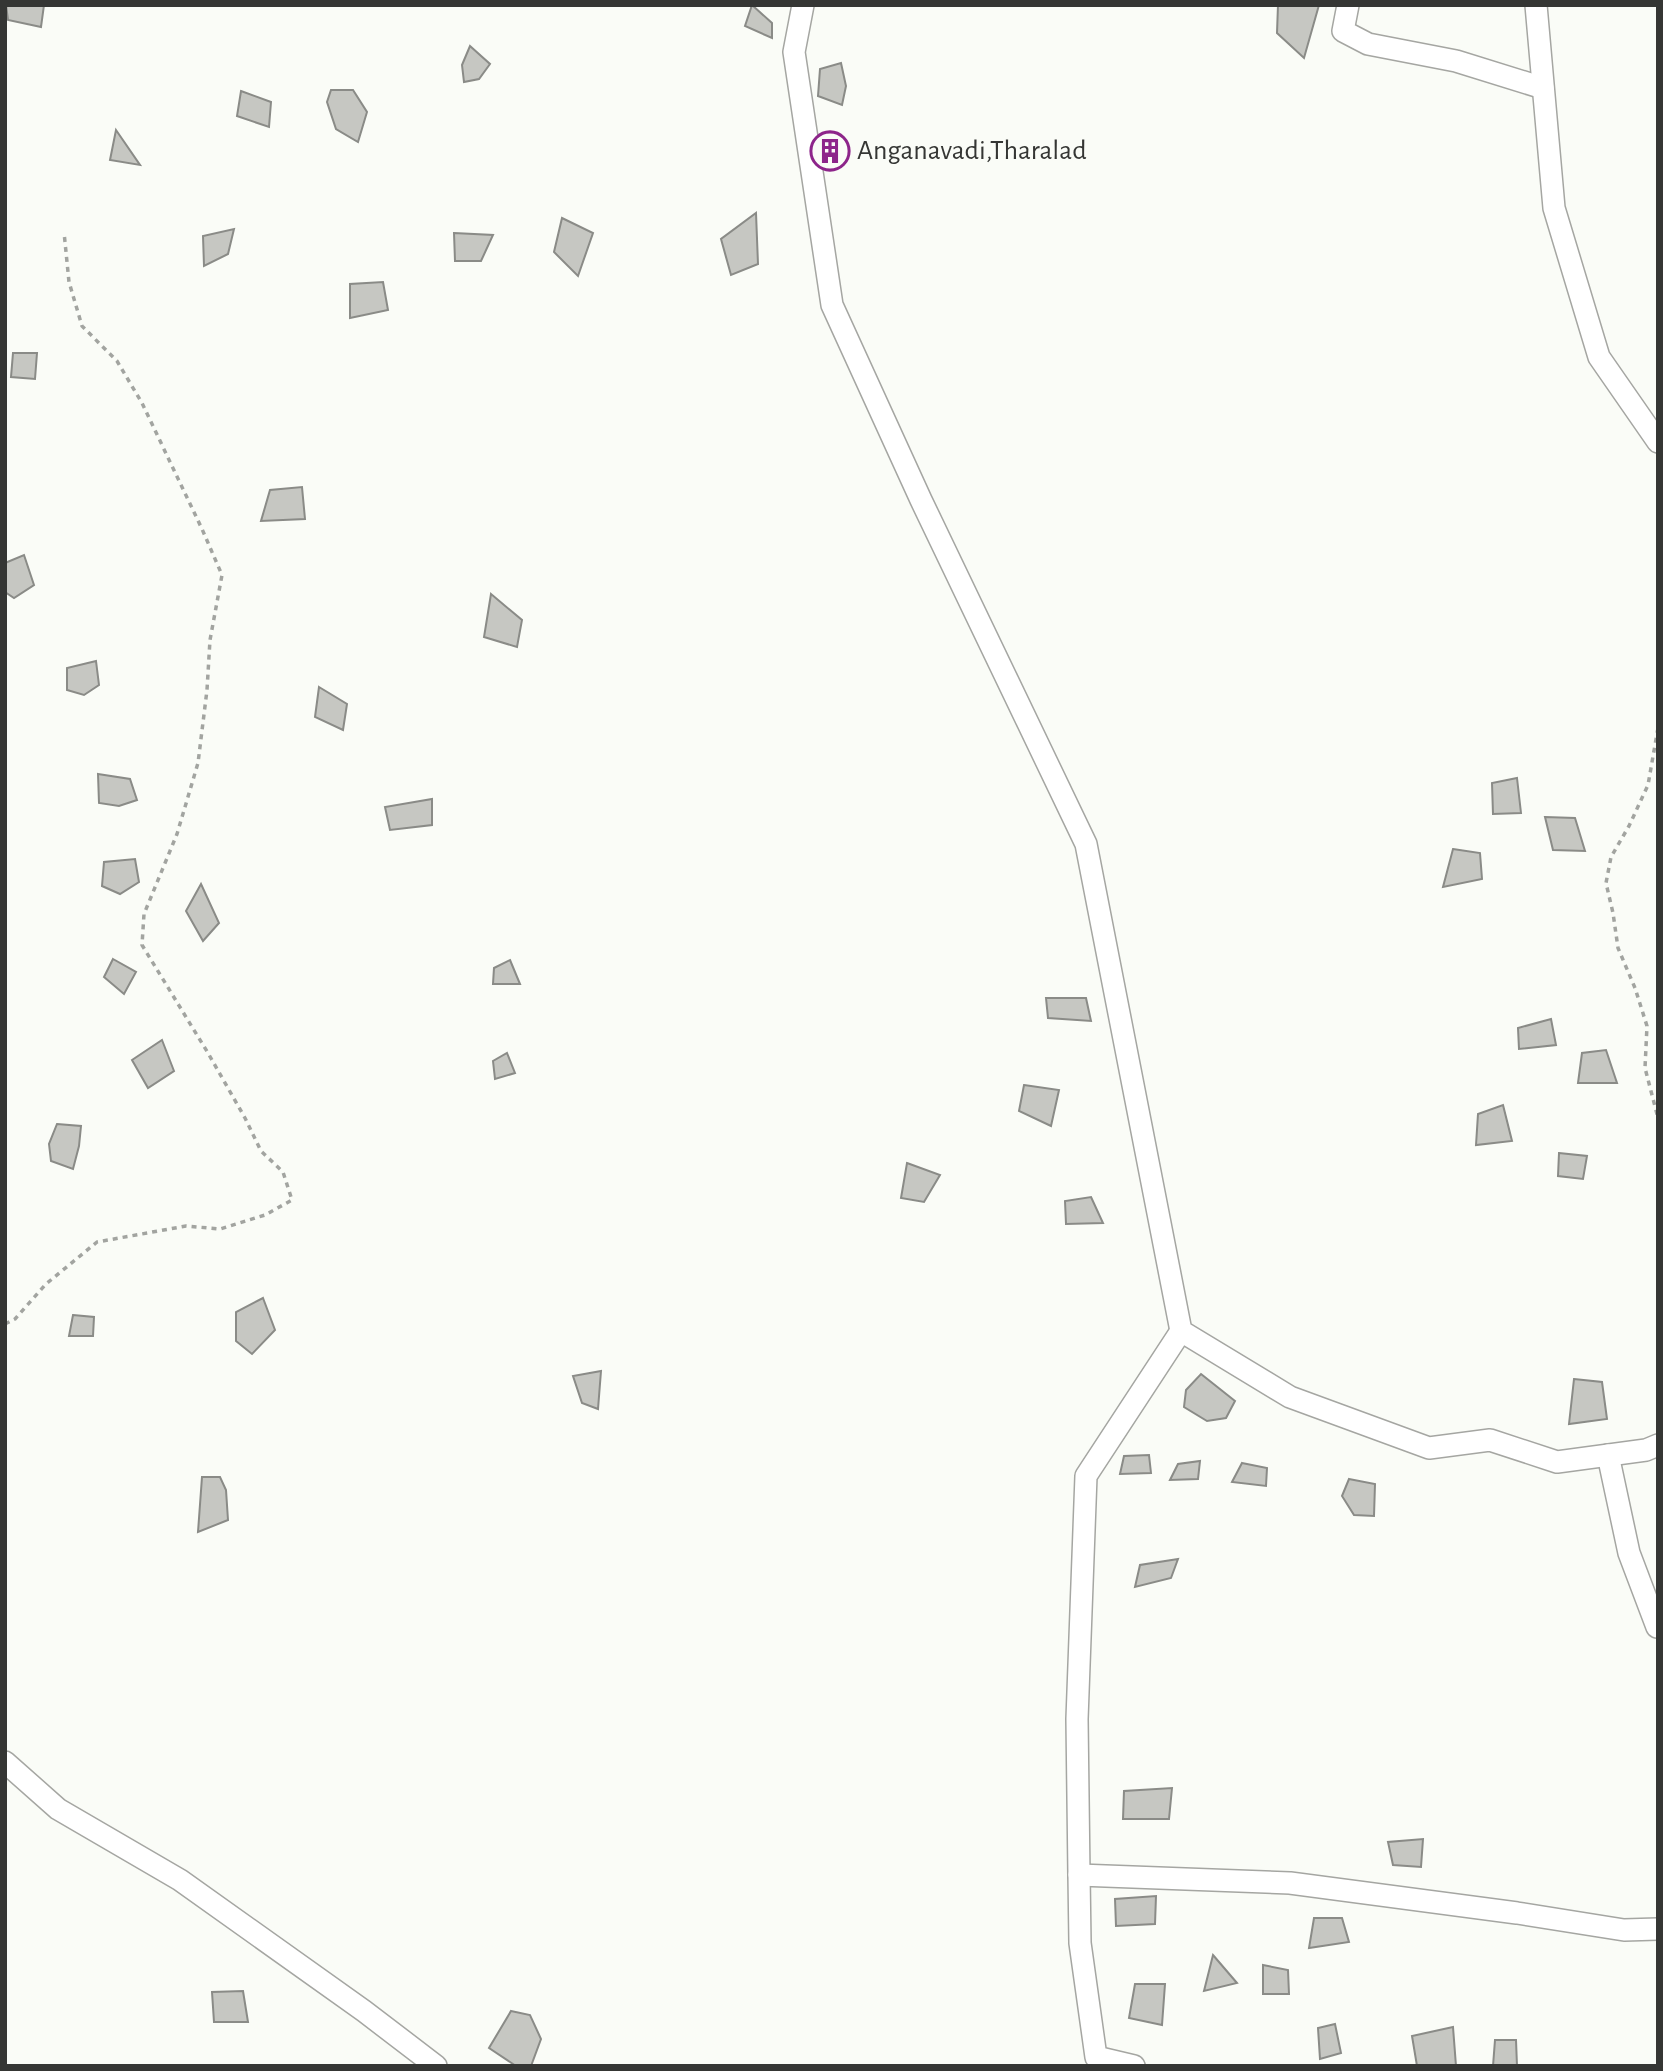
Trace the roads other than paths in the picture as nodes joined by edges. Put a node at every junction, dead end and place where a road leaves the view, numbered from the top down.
1 (803, 5) edge
2 (1349, 5) edge
3 (1536, 5) edge
4 (1543, 88) junction
5 (1658, 442) edge
6 (1181, 1331) junction
7 (1658, 1445) edge
8 (1608, 1455) junction
9 (1658, 1628) edge
10 (5, 1762) edge
11 (1079, 1875) junction
12 (1658, 1929) edge
13 (436, 2066) edge
14 (1134, 2066) edge

1 - 6 street
2 - 4 street
3 - 4 street
4 - 5 street
6 - 8 street
6 - 11 street
7 - 8 street
8 - 9 street
10 - 13 street
11 - 12 street
11 - 14 street

